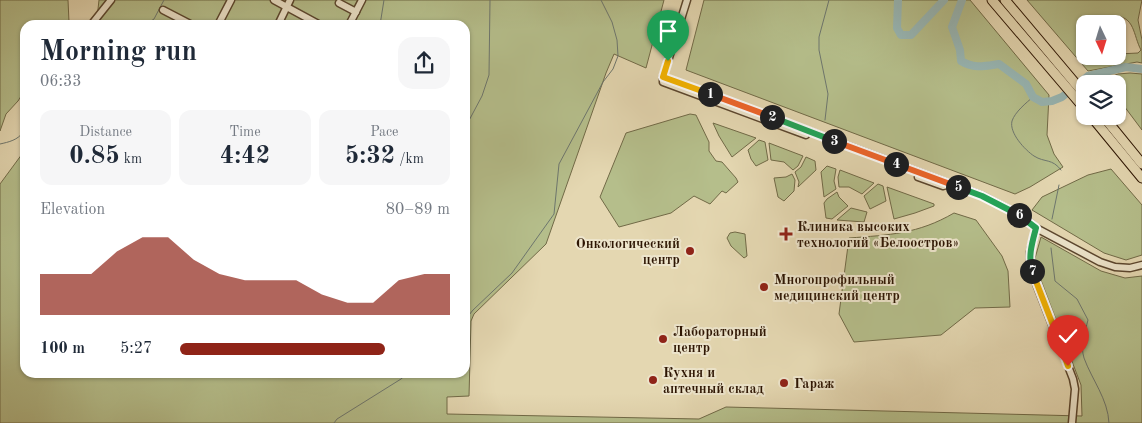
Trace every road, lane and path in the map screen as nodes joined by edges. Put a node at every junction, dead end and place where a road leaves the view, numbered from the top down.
1 (111, 0) edge
2 (231, 0) edge
3 (274, 0) edge
4 (290, 0) edge
5 (362, 0) edge
6 (687, 0) edge
7 (992, 0) edge
8 (1005, 0) edge
9 (339, 3) dead end
10 (287, 7) junction
11 (163, 10) dead end
12 (356, 12) junction
13 (95, 20) edge
14 (182, 20) edge
15 (221, 20) edge
16 (280, 20) edge
17 (311, 20) edge
18 (352, 20) edge
19 (1065, 78) junction
20 (1076, 87) edge
21 (1076, 96) edge
22 (1098, 125) edge
23 (1110, 125) edge
24 (1142, 164) edge
25 (1142, 178) edge
26 (1036, 228) junction
27 (1142, 265) edge
28 (1072, 423) edge

1 - 13 street
2 - 15 street
3 - 10 street
4 - 10 street
5 - 12 street
6 - 26 street
7 - 19 highway
8 - 19 highway
9 - 12 street
10 - 16 street
10 - 17 street
11 - 14 street
12 - 18 street
19 - 20 highway
19 - 21 highway
22 - 25 highway
23 - 24 highway
26 - 27 street
26 - 28 street

